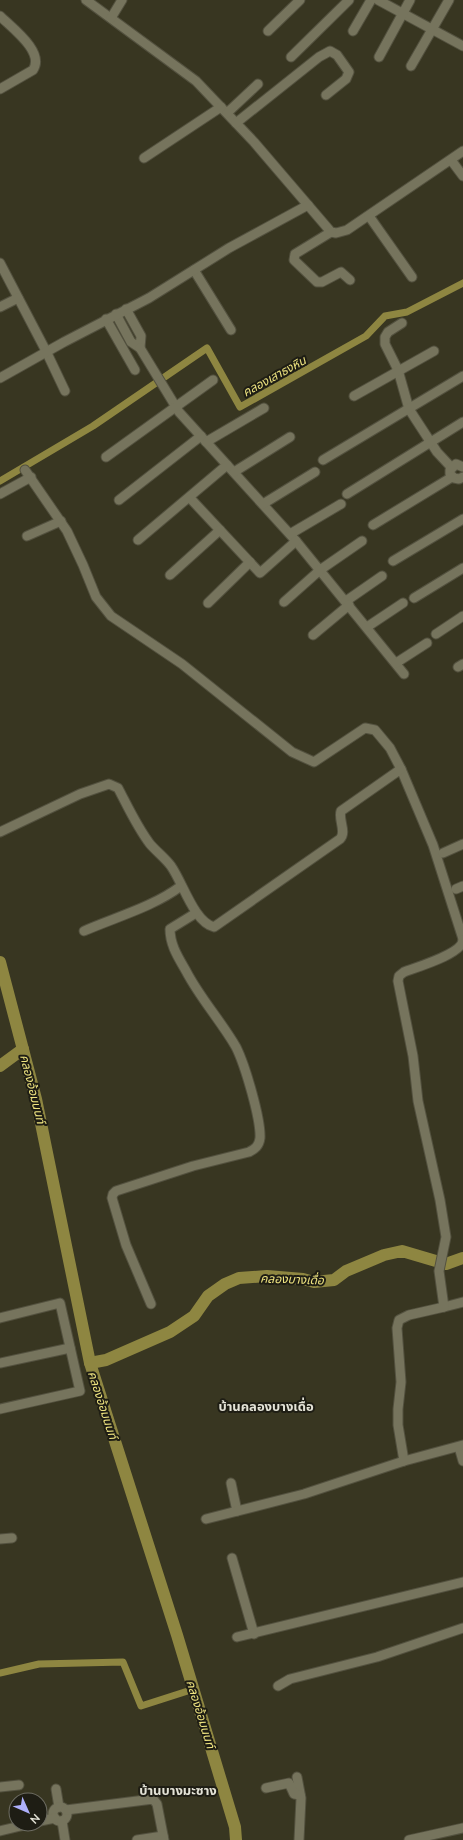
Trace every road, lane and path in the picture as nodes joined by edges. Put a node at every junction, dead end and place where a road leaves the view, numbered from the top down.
1 (86, 0) edge
2 (122, 0) edge
3 (300, 0) edge
4 (350, 0) edge
5 (371, 0) edge
6 (378, 0) edge
7 (410, 0) edge
8 (449, 0) edge
9 (403, 13) junction
10 (0, 16) edge
11 (111, 18) junction
12 (433, 29) junction
13 (268, 31) dead end
14 (354, 31) dead end
15 (463, 46) edge
16 (291, 57) dead end
17 (379, 57) dead end
18 (411, 66) dead end
19 (258, 84) dead end
20 (0, 90) edge
21 (326, 95) dead end
22 (224, 110) junction
23 (236, 123) junction
24 (463, 151) edge
25 (144, 158) dead end
26 (451, 160) junction
27 (463, 176) edge
28 (308, 206) junction
29 (369, 216) junction
30 (331, 232) junction
31 (0, 263) edge
32 (194, 270) junction
33 (412, 277) dead end
34 (350, 280) dead end
35 (18, 298) junction
36 (0, 307) edge
37 (126, 309) junction
38 (116, 314) junction
39 (106, 319) junction
40 (402, 323) dead end
41 (231, 330) dead end
42 (140, 348) junction
43 (46, 351) junction
44 (434, 351) dead end
45 (135, 370) dead end
46 (398, 370) junction
47 (463, 376) edge
48 (0, 378) edge
49 (213, 380) dead end
50 (65, 391) dead end
51 (354, 396) dead end
52 (175, 406) junction
53 (264, 408) dead end
54 (409, 409) junction
55 (463, 422) edge
56 (290, 437) dead end
57 (204, 439) junction
58 (430, 442) junction
59 (106, 456) dead end
60 (323, 460) dead end
61 (463, 467) edge
62 (230, 468) junction
63 (314, 472) dead end
64 (452, 472) junction
65 (463, 477) edge
66 (0, 494) edge
67 (347, 494) dead end
68 (190, 498) junction
69 (119, 500) dead end
70 (263, 504) junction
71 (341, 504) dead end
72 (463, 519) edge
73 (61, 521) junction
74 (373, 525) dead end
75 (220, 530) junction
76 (27, 536) dead end
77 (293, 538) junction
78 (138, 540) dead end
79 (362, 541) dead end
80 (393, 561) dead end
81 (250, 562) junction
82 (463, 568) edge
83 (320, 570) junction
84 (170, 575) dead end
85 (382, 576) dead end
86 (414, 598) dead end
87 (284, 602) dead end
88 (208, 603) dead end
89 (348, 603) junction
90 (403, 603) dead end
91 (463, 616) edge
92 (368, 627) junction
93 (436, 634) dead end
94 (313, 635) dead end
95 (427, 643) dead end
96 (396, 663) junction
97 (404, 674) dead end
98 (401, 769) junction
99 (0, 832) edge
100 (463, 844) edge
101 (443, 853) dead end
102 (181, 886) junction
103 (196, 913) junction
104 (84, 931) dead end
105 (463, 939) edge
106 (463, 1302) edge
107 (151, 1304) dead end
108 (444, 1307) junction
109 (0, 1318) edge
110 (70, 1348) junction
111 (0, 1363) edge
112 (0, 1409) edge
113 (461, 1446) edge
114 (404, 1461) junction
115 (463, 1461) edge
116 (231, 1483) dead end
117 (237, 1511) junction
118 (206, 1519) dead end
119 (12, 1538) dead end
120 (0, 1539) edge
121 (232, 1558) dead end
122 (463, 1582) edge
123 (463, 1628) edge
124 (254, 1634) junction
125 (237, 1637) dead end
126 (278, 1686) dead end
127 (297, 1777) dead end
128 (19, 1785) dead end
129 (0, 1787) edge
130 (266, 1788) dead end
131 (56, 1789) dead end
132 (300, 1795) junction
133 (63, 1809) junction
134 (58, 1819) junction
135 (48, 1820) edge
136 (463, 1828) edge
137 (164, 1838) edge
138 (65, 1840) edge
139 (136, 1840) edge
140 (299, 1840) edge
141 (409, 1840) edge

1 - 11 street
2 - 11 street
3 - 13 street
4 - 16 street
5 - 14 street
6 - 9 street
7 - 9 street
8 - 12 street
9 - 12 street
9 - 17 street
10 - 20 street
11 - 22 street
12 - 15 street
12 - 18 street
19 - 22 street
21 - 23 street
22 - 23 street
22 - 25 street
23 - 28 street
24 - 26 street
26 - 27 street
26 - 29 street
28 - 30 street
28 - 32 street
29 - 30 street
29 - 33 street
30 - 34 street
31 - 35 street
32 - 37 street
32 - 41 street
35 - 36 street
35 - 43 street
37 - 38 street
37 - 42 street
38 - 39 street
38 - 42 street
39 - 43 street
39 - 45 street
40 - 46 street
42 - 52 street
43 - 48 street
43 - 50 street
44 - 46 street
46 - 51 street
46 - 54 street
47 - 54 street
49 - 52 street
52 - 57 street
52 - 59 street
53 - 57 street
54 - 58 street
54 - 60 street
55 - 58 street
56 - 62 street
57 - 62 street
57 - 69 street
58 - 64 street
58 - 67 street
61 - 64 street
62 - 68 street
62 - 70 street
63 - 70 street
64 - 65 street
64 - 74 street
66 - 73 street
68 - 75 street
68 - 78 street
70 - 77 street
71 - 77 street
72 - 80 street
73 - 76 street
73 - 98 street
75 - 81 street
75 - 84 street
77 - 81 street
77 - 83 street
79 - 83 street
81 - 88 street
82 - 86 street
83 - 87 street
83 - 89 street
85 - 89 street
89 - 92 street
89 - 94 street
90 - 92 street
91 - 93 street
92 - 96 street
95 - 96 street
96 - 97 street
98 - 103 street
98 - 105 street
99 - 102 street
100 - 101 street
102 - 103 street
102 - 104 street
103 - 107 street
105 - 108 street
106 - 108 street
108 - 114 street
109 - 110 street
110 - 111 street
110 - 112 street
113 - 114 street
113 - 115 street
114 - 117 street
116 - 117 street
117 - 118 street
119 - 120 street
121 - 124 street
122 - 124 street
123 - 126 street
124 - 125 street
127 - 132 street
128 - 129 street
130 - 132 street
131 - 133 street
132 - 140 street
133 - 134 street
133 - 137 street
134 - 135 street
134 - 138 street
136 - 141 street
137 - 139 street

